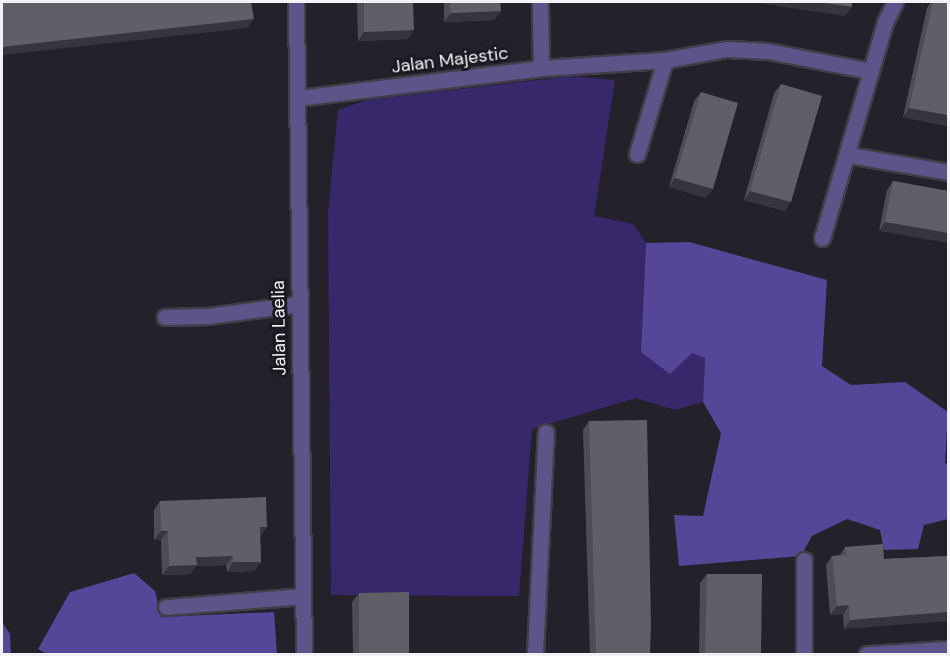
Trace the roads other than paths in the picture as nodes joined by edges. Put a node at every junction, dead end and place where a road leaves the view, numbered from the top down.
1 (296, 2) edge
2 (540, 2) edge
3 (896, 2) edge
4 (665, 60) junction
5 (541, 68) junction
6 (870, 71) junction
7 (298, 98) junction
8 (637, 154) dead end
9 (849, 155) junction
10 (948, 172) edge
11 (822, 238) dead end
12 (298, 303) junction
13 (165, 317) dead end
14 (546, 432) dead end
15 (804, 560) dead end
16 (303, 596) junction
17 (166, 607) dead end
18 (948, 649) edge
19 (304, 654) edge
20 (535, 654) edge
21 (804, 654) edge
22 (867, 654) edge

1 - 7 street, Jalan Laelia
2 - 5 street
3 - 6 street
4 - 5 street, Jalan Majestic
4 - 6 street, Jalan Majestic
4 - 8 street
5 - 7 street, Jalan Majestic
6 - 9 street
7 - 12 street, Jalan Laelia
9 - 10 street
9 - 11 street
12 - 13 street
12 - 16 street, Jalan Laelia
14 - 20 street
15 - 21 street
16 - 17 street
16 - 19 street, Jalan Laelia
18 - 22 street

